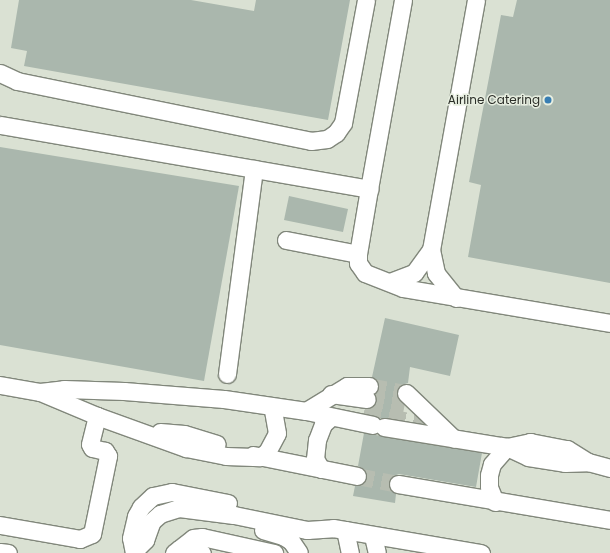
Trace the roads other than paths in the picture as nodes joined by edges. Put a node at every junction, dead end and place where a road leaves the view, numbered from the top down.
1 (366, 0) edge
2 (403, 0) edge
3 (476, 0) edge
4 (0, 73) edge
5 (0, 125) edge
6 (254, 169) junction
7 (369, 189) junction
8 (286, 240) dead end
9 (431, 250) junction
10 (358, 254) junction
11 (390, 282) junction
12 (456, 298) junction
13 (610, 323) edge
14 (227, 374) dead end
15 (0, 385) edge
16 (40, 392) junction
17 (405, 399) tunnel mouth
18 (272, 406) junction
19 (310, 407) junction
20 (371, 410) junction
21 (97, 416) junction
22 (331, 418) junction
23 (454, 439) junction
24 (507, 447) junction
25 (260, 457) junction
26 (610, 468) edge
27 (321, 469) junction
28 (357, 476) tunnel mouth
29 (398, 484) tunnel mouth
30 (495, 502) junction
31 (234, 515) junction
32 (610, 520) edge
33 (0, 525) edge
34 (339, 529) junction
35 (373, 536) junction
36 (403, 547) edge
37 (423, 548) edge
38 (176, 551) edge
39 (455, 551) edge
40 (0, 552) edge
41 (134, 552) edge
42 (8, 553) edge
43 (202, 553) edge
44 (274, 553) edge
45 (298, 553) edge
46 (350, 553) edge
47 (377, 553) edge
48 (481, 553) edge

1 - 4 lane
2 - 7 lane
3 - 9 lane
5 - 6 lane
6 - 7 lane
6 - 14 lane
7 - 10 lane
8 - 10 lane
9 - 11 lane
9 - 12 lane
10 - 11 lane
11 - 12 lane
12 - 13 lane
15 - 16 lane
16 - 18 lane
16 - 21 lane
17 - 23 lane
18 - 19 lane
18 - 25 lane
19 - 20 lane
19 - 20 lane
19 - 22 lane
20 - 22 lane
20 - 23 lane
21 - 25 lane
21 - 33 lane
22 - 27 lane
23 - 24 lane
24 - 26 lane
24 - 30 lane
25 - 27 lane
27 - 28 lane
29 - 30 lane
30 - 32 lane
31 - 34 lane
31 - 41 lane
31 - 45 lane
34 - 35 lane
34 - 41 lane
34 - 46 lane
35 - 36 lane
35 - 47 lane
36 - 37 lane
37 - 39 lane
38 - 43 lane
38 - 44 lane
39 - 48 lane
40 - 42 lane

